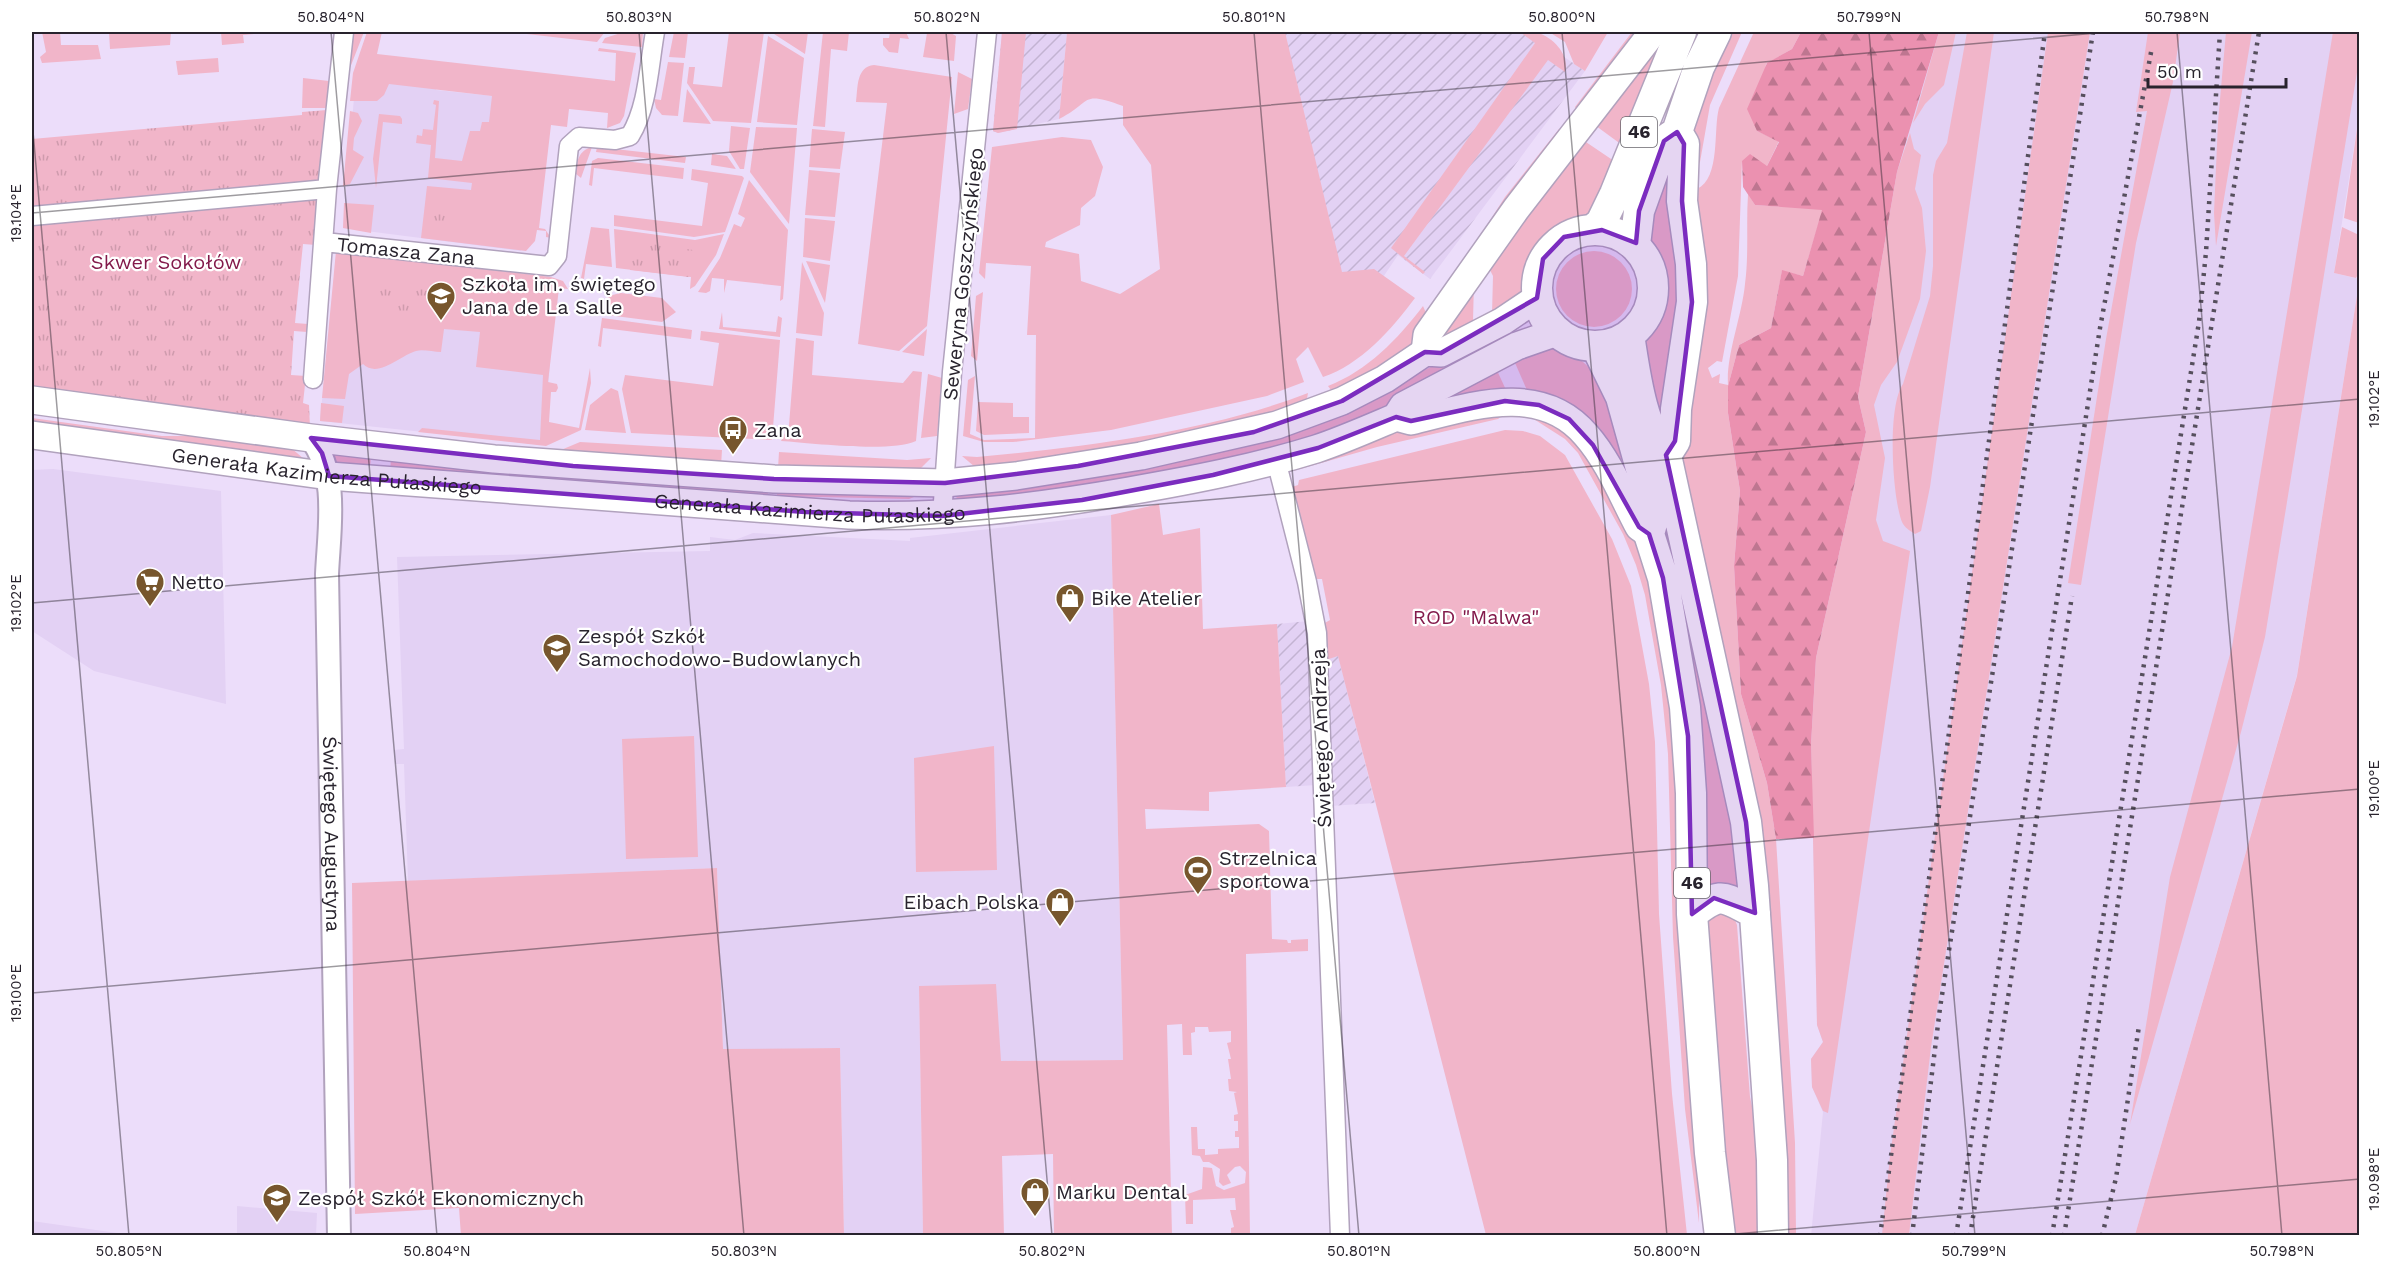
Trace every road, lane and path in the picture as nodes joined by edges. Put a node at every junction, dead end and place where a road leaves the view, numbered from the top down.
1 (344, 32) edge
2 (655, 32) edge
3 (987, 32) edge
4 (1653, 32) edge
5 (1681, 32) edge
6 (1716, 32) edge
7 (1677, 132) junction
8 (327, 189) junction
9 (32, 216) edge
10 (1592, 230) junction
11 (324, 242) junction
12 (1635, 245) junction
13 (1537, 298) junction
14 (1557, 332) junction
15 (1629, 335) junction
16 (1596, 346) junction
17 (1425, 352) junction
18 (312, 379) dead end
19 (32, 400) edge
20 (1396, 417) junction
21 (32, 435) edge
22 (311, 438) junction
23 (1666, 455) junction
24 (1276, 460) junction
25 (329, 476) junction
26 (945, 483) junction
27 (942, 516) junction
28 (1649, 534) junction
29 (1755, 913) junction
30 (1692, 914) junction
31 (339, 1236) edge
32 (1340, 1236) edge
33 (1720, 1236) edge
34 (1773, 1236) edge

1 - 8 street
2 - 11 street, Tomasza Zana
3 - 26 street, Seweryna Goszczyńskiego
4 - 17 main road
5 - 10 main road, 46
6 - 7 main road, 46
7 - 12 main road, 46
7 - 23 main road
8 - 9 street
8 - 11 street
10 - 12 main road
10 - 13 main road
11 - 18 street
12 - 15 main road
13 - 14 main road
13 - 17 main road, Generała Kazimierza Pułaskiego
14 - 16 main road
14 - 20 main road, Generała Kazimierza Pułaskiego
15 - 16 main road
15 - 23 main road
16 - 28 main road, 46
17 - 26 main road, Generała Kazimierza Pułaskiego
19 - 22 main road, Generała Kazimierza Pułaskiego
20 - 24 main road, Generała Kazimierza Pułaskiego
20 - 28 main road
21 - 25 main road, Generała Kazimierza Pułaskiego
22 - 25 street, Świętego Augustyna
22 - 26 main road, Generała Kazimierza Pułaskiego
23 - 29 main road
24 - 27 main road, Generała Kazimierza Pułaskiego
24 - 32 street, Świętego Andrzeja
25 - 27 main road, Generała Kazimierza Pułaskiego
25 - 31 street, Świętego Augustyna
26 - 27 street, Seweryna Goszczyńskiego
28 - 30 main road, 46
29 - 30 main road
29 - 34 main road
30 - 33 main road, 46

